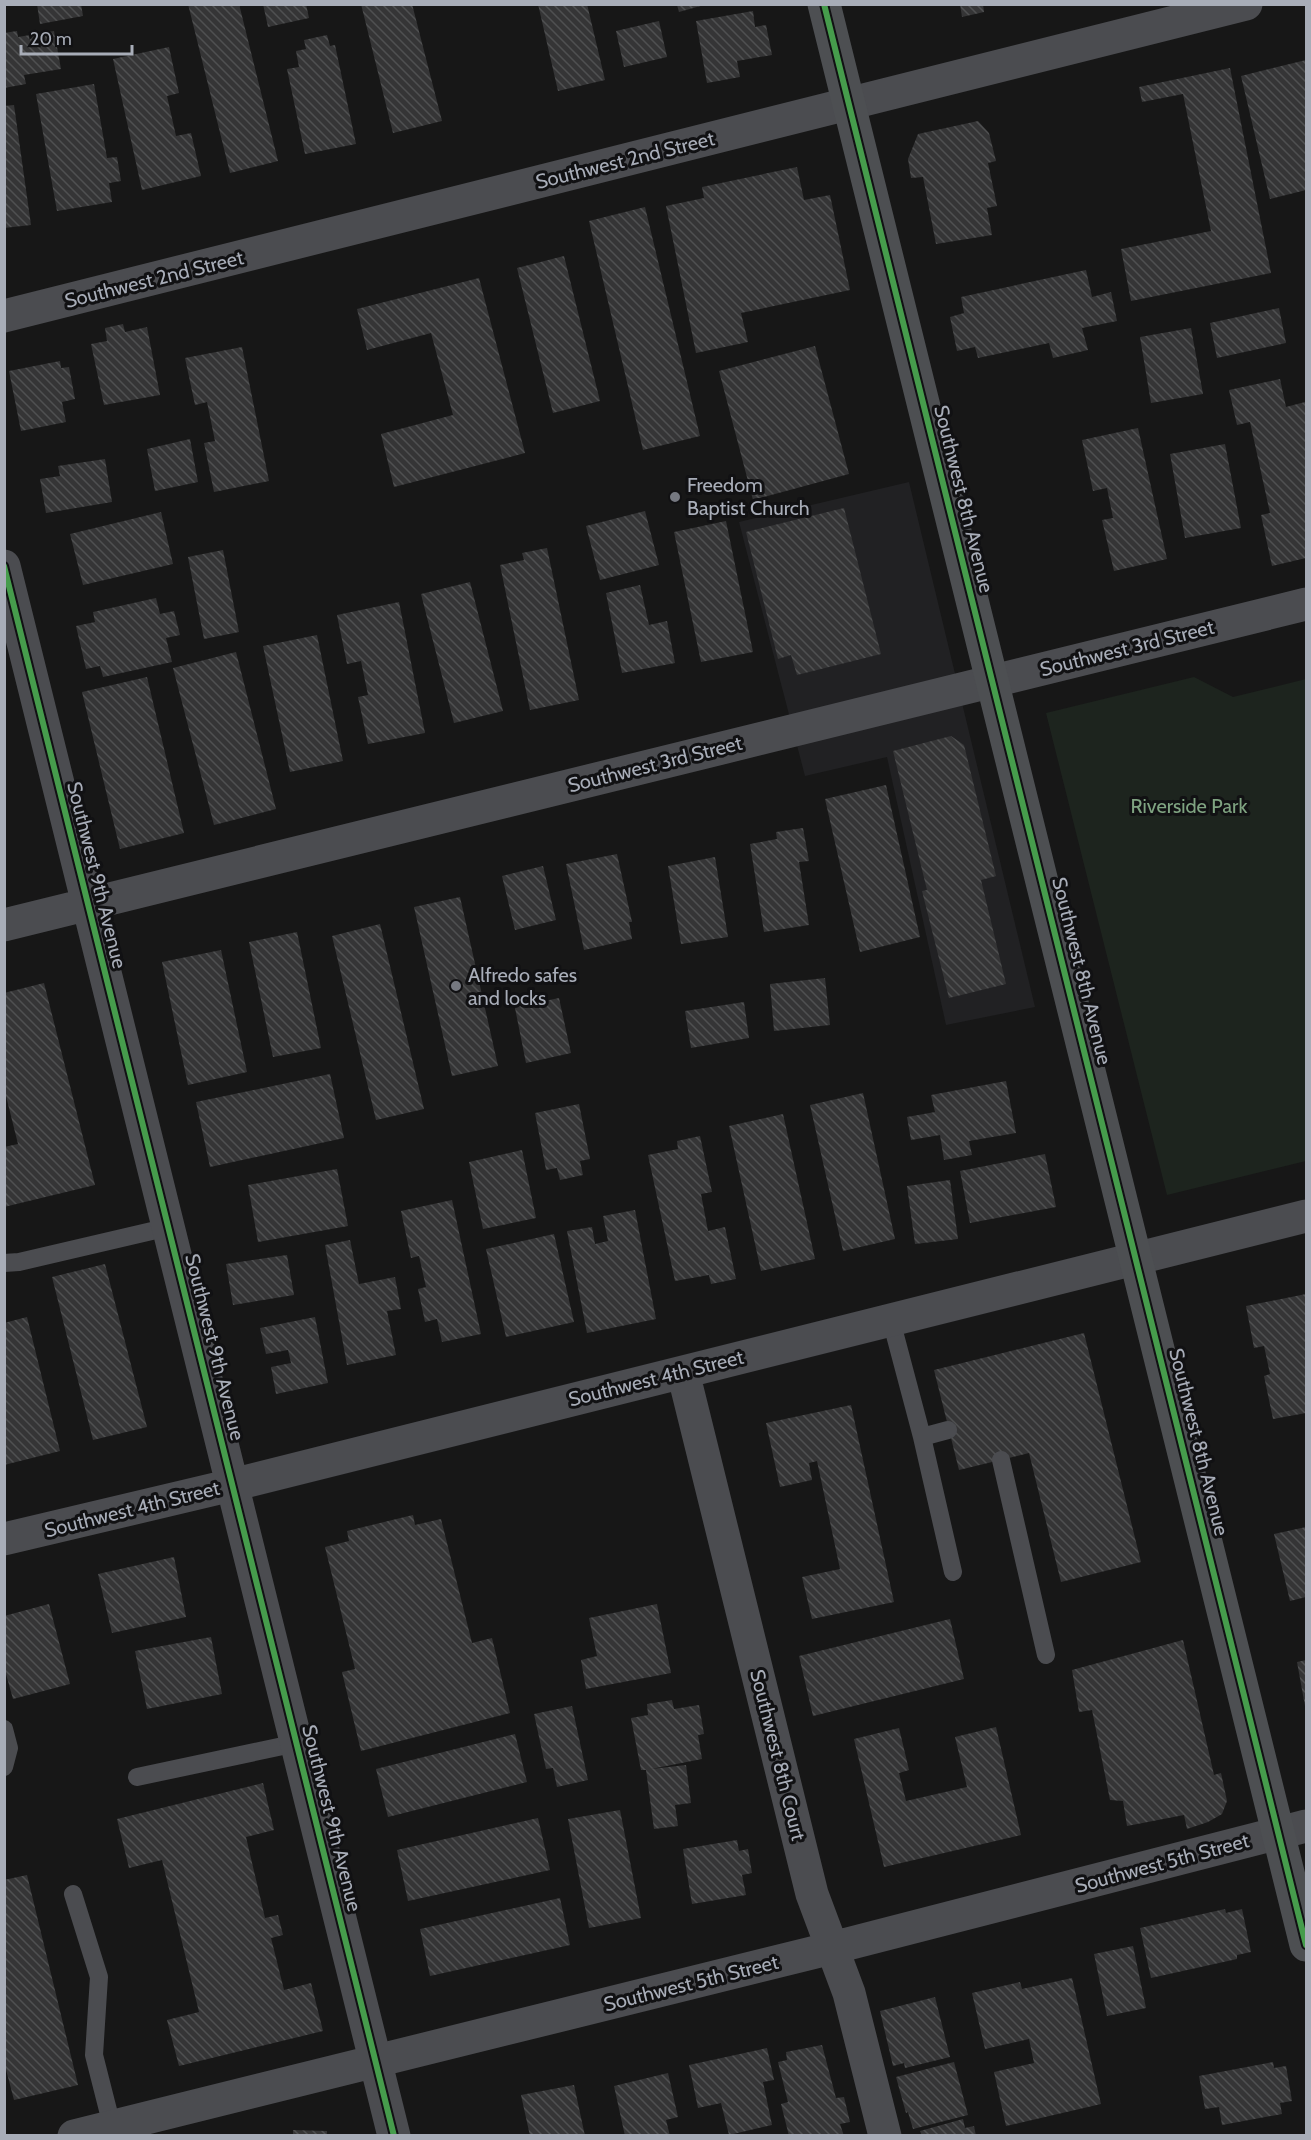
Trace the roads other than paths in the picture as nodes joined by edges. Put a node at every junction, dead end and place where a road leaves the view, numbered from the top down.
1 (824, 4) edge
2 (1246, 4) edge
3 (848, 105) junction
4 (4, 316) edge
5 (4, 566) edge
6 (1306, 604) edge
7 (12, 631) edge
8 (993, 681) junction
9 (87, 904) junction
10 (4, 926) edge
11 (1306, 1216) edge
12 (169, 1227) junction
13 (1137, 1258) junction
14 (4, 1263) edge
15 (891, 1320) junction
16 (683, 1372) junction
17 (948, 1430) dead end
18 (922, 1437) junction
19 (1001, 1460) dead end
20 (232, 1485) junction
21 (4, 1539) edge
22 (953, 1572) dead end
23 (1046, 1655) dead end
24 (4, 1729) edge
25 (297, 1743) junction
26 (4, 1767) edge
27 (136, 1778) dead end
28 (1293, 1829) edge
29 (73, 1894) dead end
30 (1306, 1945) edge
31 (832, 1948) junction
32 (375, 2061) junction
33 (112, 2126) junction
34 (74, 2136) edge
35 (394, 2136) edge
36 (885, 2136) edge

1 - 3 main road, Southwest 8th Avenue
2 - 3 street, Southwest 2nd Street
3 - 4 street, Southwest 2nd Street
3 - 8 main road, Southwest 8th Avenue
5 - 7 street, Southwest 9th Avenue
6 - 8 street, Southwest 3rd Street
7 - 9 street, Southwest 9th Avenue
8 - 9 street, Southwest 3rd Street
8 - 13 main road, Southwest 8th Avenue
9 - 10 street, Southwest 3rd Street
9 - 12 street, Southwest 9th Avenue
11 - 13 street, Southwest 4th Street
12 - 14 lane
12 - 20 street, Southwest 9th Avenue
13 - 15 street, Southwest 4th Street
13 - 28 main road, Southwest 8th Avenue
15 - 16 street, Southwest 4th Street
15 - 18 lane
16 - 20 street, Southwest 4th Street
16 - 31 street, Southwest 8th Court
17 - 18 lane
18 - 22 lane
19 - 23 lane
20 - 21 street, Southwest 4th Street
20 - 25 street, Southwest 9th Avenue
24 - 26 lane
25 - 27 lane
25 - 32 street, Southwest 9th Avenue
28 - 30 main road, Southwest 8th Avenue
28 - 31 street, Southwest 5th Street
29 - 33 lane
31 - 32 street, Southwest 5th Street
31 - 36 street, Southwest 8th Court
32 - 33 street, Southwest 5th Street
32 - 35 street, Southwest 9th Avenue
33 - 34 street, Southwest 5th Street

